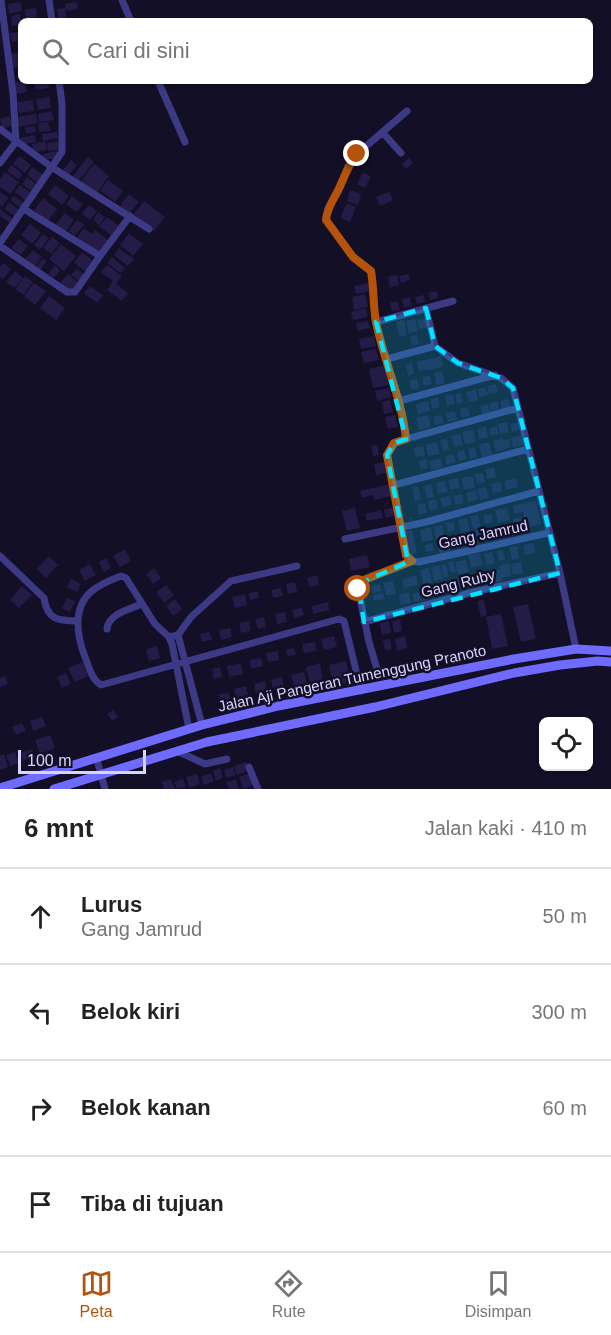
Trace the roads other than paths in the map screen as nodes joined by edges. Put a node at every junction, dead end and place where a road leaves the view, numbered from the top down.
1 (1, 0) edge
2 (50, 0) edge
3 (122, 0) edge
4 (52, 18) edge
5 (130, 18) edge
6 (59, 84) edge
7 (159, 84) edge
8 (407, 111) dead end
9 (0, 129) edge
10 (383, 133) junction
11 (16, 142) junction
12 (185, 142) dead end
13 (401, 153) dead end
14 (0, 163) edge
15 (53, 168) junction
16 (24, 209) junction
17 (130, 216) junction
18 (149, 229) dead end
19 (0, 245) edge
20 (100, 256) junction
21 (453, 301) dead end
22 (426, 308) junction
23 (376, 322) junction
24 (435, 346) junction
25 (387, 359) junction
26 (495, 375) junction
27 (399, 401) junction
28 (518, 408) junction
29 (406, 439) junction
30 (528, 449) junction
31 (394, 485) junction
32 (538, 491) junction
33 (401, 527) junction
34 (548, 533) junction
35 (345, 539) dead end
36 (0, 556) edge
37 (412, 561) junction
38 (297, 566) dead end
39 (560, 573) junction
40 (142, 604) junction
41 (77, 621) junction
42 (364, 622) junction
43 (107, 630) dead end
44 (178, 634) junction
45 (169, 637) junction
46 (576, 650) junction
47 (611, 651) edge
48 (186, 661) junction
49 (611, 662) edge
50 (175, 664) junction
51 (377, 669) dead end
52 (361, 691) junction
53 (202, 725) junction
54 (189, 729) junction
55 (177, 751) junction
56 (227, 759) dead end
57 (97, 760) junction
58 (249, 767) dead end
59 (101, 774) junction
60 (255, 788) edge
61 (0, 789) edge
62 (54, 789) edge
63 (105, 789) edge

1 - 11 street
2 - 4 street
3 - 5 street
6 - 15 street
7 - 12 street
8 - 10 street
9 - 11 street
10 - 13 street
10 - 23 street
11 - 14 street
11 - 15 street
15 - 16 street
15 - 17 street
16 - 19 street
16 - 20 street
17 - 18 street
17 - 20 street
19 - 20 street
21 - 22 street
22 - 23 street
22 - 24 street
23 - 25 street
24 - 25 street
24 - 26 street
25 - 27 street
26 - 27 street
26 - 28 street
27 - 29 street
28 - 29 street
28 - 30 street
29 - 31 street
30 - 31 street
30 - 32 street
31 - 33 street
32 - 33 street
32 - 34 street
33 - 35 street
33 - 37 street
34 - 37 street, Gang Jamrud
34 - 39 street
36 - 41 street
37 - 42 street, Gang Jamrud
38 - 44 street
39 - 42 street, Gang Ruby
39 - 46 street
40 - 41 street
40 - 43 street
40 - 45 street
41 - 50 street
42 - 51 street
44 - 45 street
44 - 48 street
45 - 50 street
46 - 47 main road, Jalan Aji Pangeran Tumenggung Pranoto
46 - 52 main road, Jalan Aji Pangeran Tumenggung Pranoto
48 - 50 street
48 - 52 street
48 - 53 street
49 - 55 main road, Jalan Aji Pangeran Tumenggung Pranoto
50 - 54 street
52 - 53 main road, Jalan Aji Pangeran Tumenggung Pranoto
53 - 54 main road, Jalan Aji Pangeran Tumenggung Pranoto
54 - 57 main road, Jalan Aji Pangeran Tumenggung Pranoto
55 - 56 street
55 - 59 main road, Jalan Aji Pangeran Tumenggung Pranoto
57 - 59 street
57 - 61 main road, Jalan Aji Pangeran Tumenggung Pranoto
58 - 60 street
59 - 62 main road, Jalan Aji Pangeran Tumenggung Pranoto
59 - 63 street

